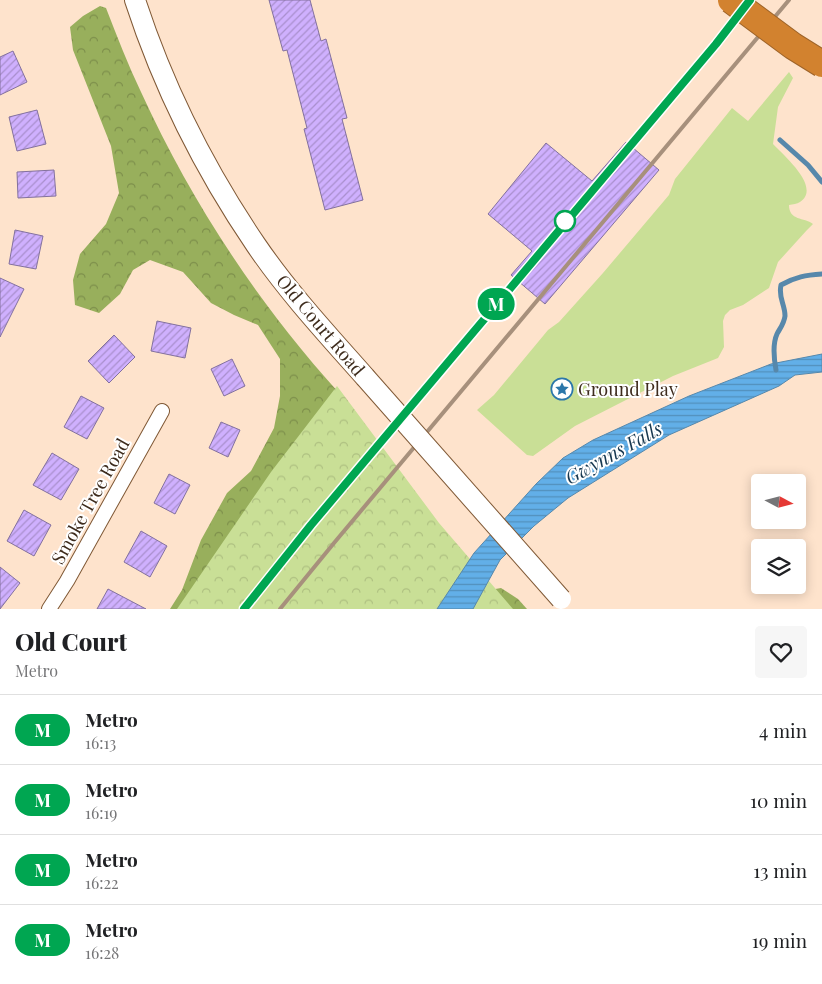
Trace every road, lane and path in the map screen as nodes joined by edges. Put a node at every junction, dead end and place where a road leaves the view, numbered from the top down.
1 (135, 0) edge
2 (730, 0) edge
3 (822, 64) edge
4 (162, 411) dead end
5 (565, 604) edge
6 (49, 609) edge

1 - 5 main road, Old Court Road, bridge
2 - 3 highway, bridge
4 - 6 street, Smoke Tree Road

